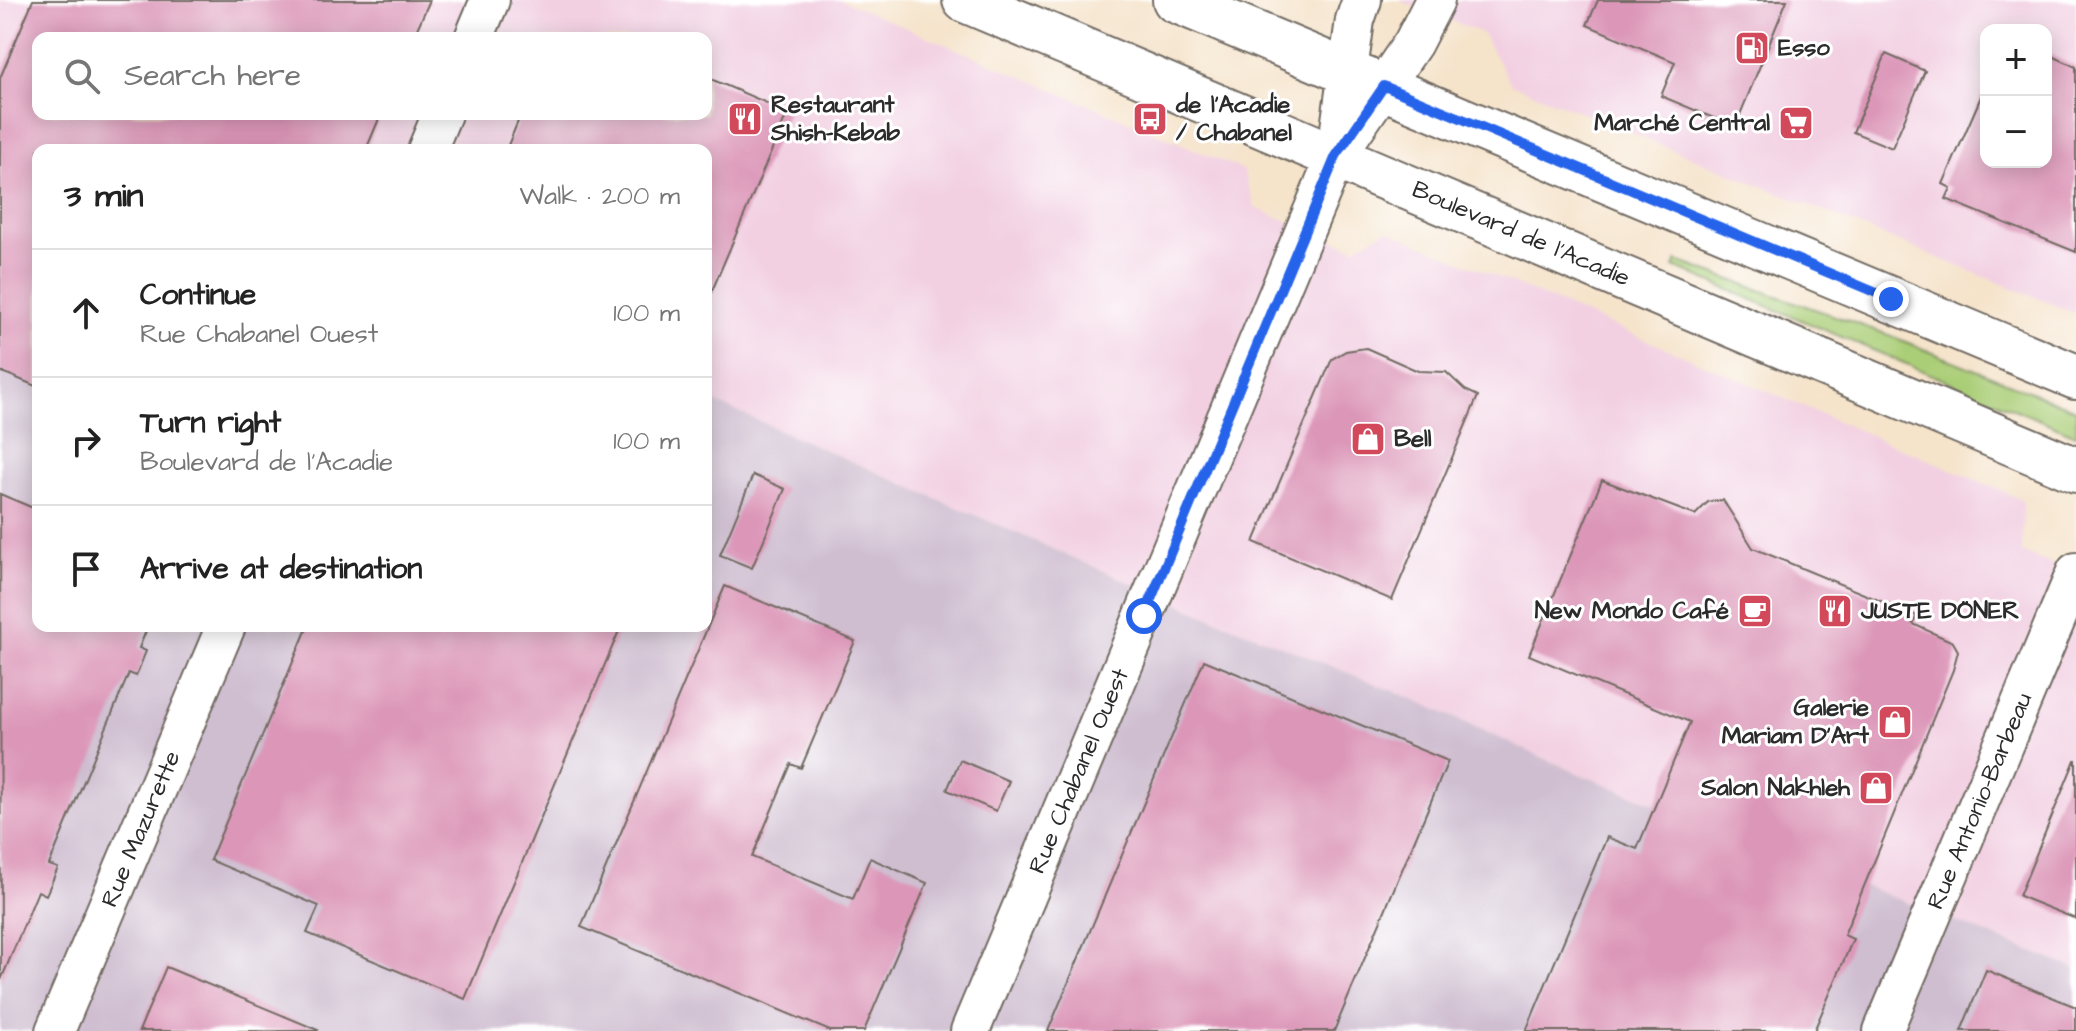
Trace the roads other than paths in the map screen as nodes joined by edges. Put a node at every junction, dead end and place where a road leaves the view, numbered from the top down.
1 (490, 0) edge
2 (965, 0) edge
3 (1175, 0) edge
4 (1362, 0) edge
5 (1435, 0) edge
6 (477, 32) edge
7 (1366, 78) junction
8 (440, 120) edge
9 (430, 144) edge
10 (1336, 156) junction
11 (2076, 377) edge
12 (2076, 470) edge
13 (2076, 572) edge
14 (223, 632) edge
15 (55, 1031) edge
16 (970, 1031) edge
17 (1883, 1031) edge

1 - 6 street
2 - 10 main road, Boulevard de l'Acadie
3 - 7 main road
4 - 7 street, Rue Chabanel Ouest
5 - 7 street, Rue Chabanel Ouest
7 - 10 street, Rue Chabanel Ouest
7 - 11 main road
8 - 9 street
10 - 12 main road, Boulevard de l'Acadie
10 - 16 street, Rue Chabanel Ouest
13 - 17 street, Rue Antonio-Barbeau
14 - 15 street, Rue Mazurette

